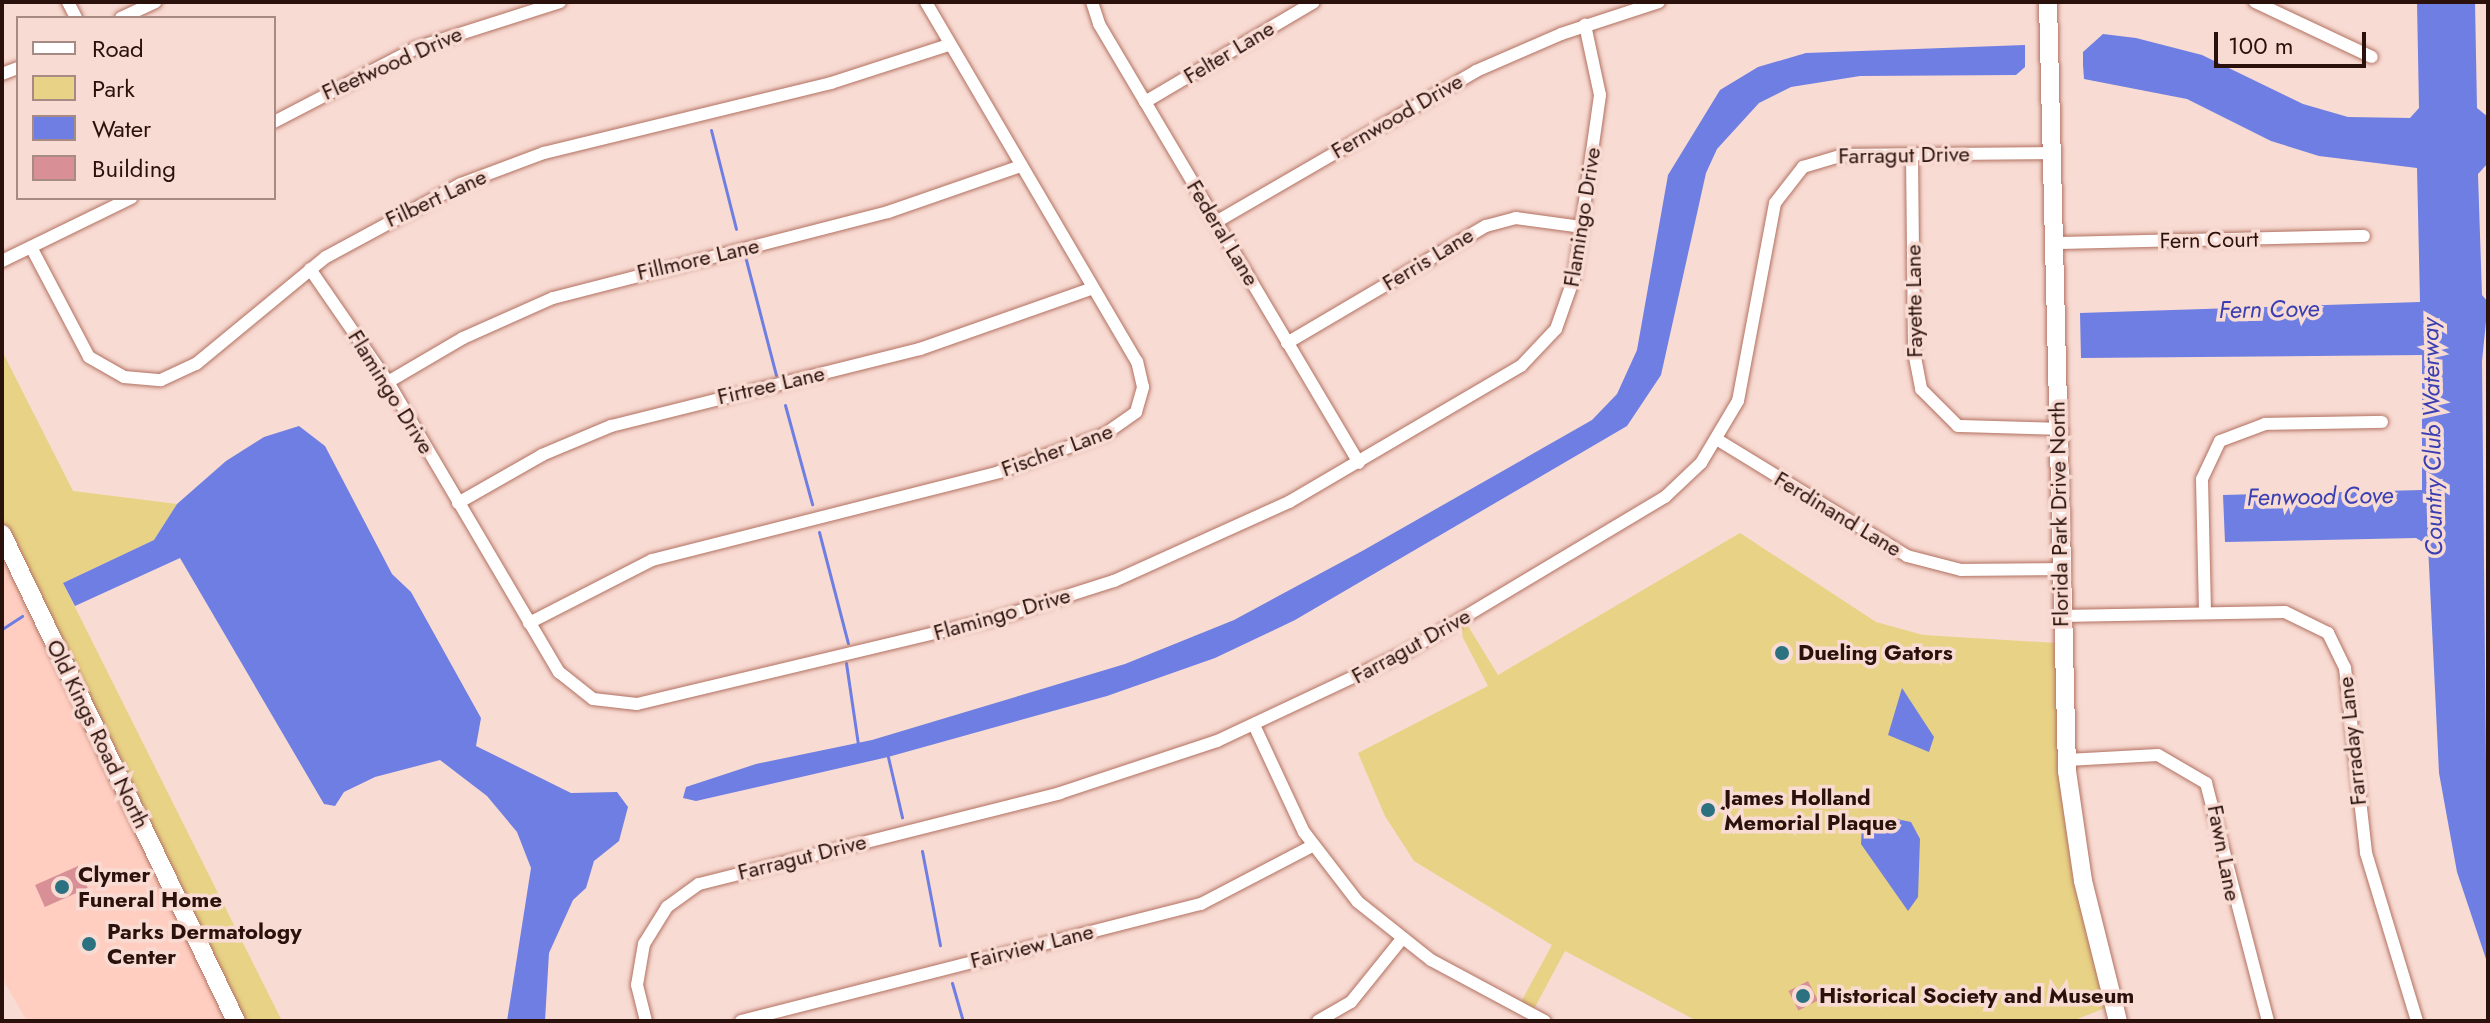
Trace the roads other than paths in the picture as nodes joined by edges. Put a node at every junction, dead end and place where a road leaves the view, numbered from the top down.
1 (155, 2) edge
2 (560, 2) edge
3 (926, 2) edge
4 (1092, 2) edge
5 (1314, 2) edge
6 (1659, 2) edge
7 (2048, 2) edge
8 (2255, 2) edge
9 (125, 16) edge
10 (1585, 25) junction
11 (949, 45) junction
12 (2372, 57) dead end
13 (1145, 102) junction
14 (276, 121) edge
15 (2053, 153) junction
16 (1912, 155) junction
17 (1021, 166) junction
18 (127, 200) edge
19 (1216, 222) junction
20 (1582, 227) junction
21 (2364, 236) dead end
22 (2055, 243) junction
23 (31, 247) junction
24 (2, 261) edge
25 (310, 269) junction
26 (1093, 288) junction
27 (1287, 343) junction
28 (388, 382) junction
29 (2382, 422) dead end
30 (2057, 429) junction
31 (1718, 440) junction
32 (1359, 463) junction
33 (458, 503) junction
34 (2, 534) edge
35 (2061, 569) junction
36 (2205, 612) junction
37 (2061, 616) junction
38 (529, 623) junction
39 (1254, 725) junction
40 (2067, 760) junction
41 (1312, 846) junction
42 (1401, 940) junction
43 (1521, 1008) junction
44 (236, 1021) edge
45 (646, 1021) edge
46 (741, 1021) edge
47 (1318, 1021) edge
48 (1514, 1021) edge
49 (1545, 1021) edge
50 (2118, 1021) edge
51 (2268, 1021) edge
52 (2417, 1021) edge

1 - 9 street
2 - 14 street, Fleetwood Drive
3 - 11 street, Fischer Lane
4 - 13 street, Federal Lane
5 - 13 street, Felter Lane
6 - 10 street, Fernwood Drive
7 - 15 street, Florida Park Drive North
8 - 12 street
10 - 19 street, Fernwood Drive
10 - 20 street, Flamingo Drive
11 - 17 street, Fischer Lane
11 - 25 street, Filbert Lane
13 - 19 street, Federal Lane
15 - 16 street, Farragut Drive
15 - 22 street, Florida Park Drive North
16 - 30 street, Fayette Lane
16 - 31 street, Farragut Drive
17 - 26 street, Fischer Lane
17 - 28 street, Fillmore Lane
18 - 23 street
19 - 27 street, Federal Lane
20 - 27 street, Ferris Lane
20 - 32 street, Flamingo Drive
21 - 22 street, Fern Court
22 - 30 street, Florida Park Drive North
23 - 24 street
23 - 25 street, Filbert Lane
25 - 28 street, Flamingo Drive
26 - 33 street, Firtree Lane
26 - 38 street, Fischer Lane
27 - 32 street, Federal Lane
28 - 33 street, Flamingo Drive
29 - 36 street
30 - 35 street, Florida Park Drive North
31 - 35 street, Ferdinand Lane
31 - 39 street, Farragut Drive
32 - 38 street, Flamingo Drive
33 - 38 street, Flamingo Drive
34 - 44 street, Old Kings Road North
35 - 37 street, Florida Park Drive North
36 - 37 street, Farraday Lane
36 - 52 street, Farraday Lane
37 - 40 street, Florida Park Drive North
39 - 41 street
39 - 45 street, Farragut Drive
40 - 50 street, Florida Park Drive North
40 - 51 street, Fawn Lane
41 - 42 street
41 - 46 street, Fairview Lane
42 - 43 street
42 - 47 street
43 - 48 street
43 - 49 street

